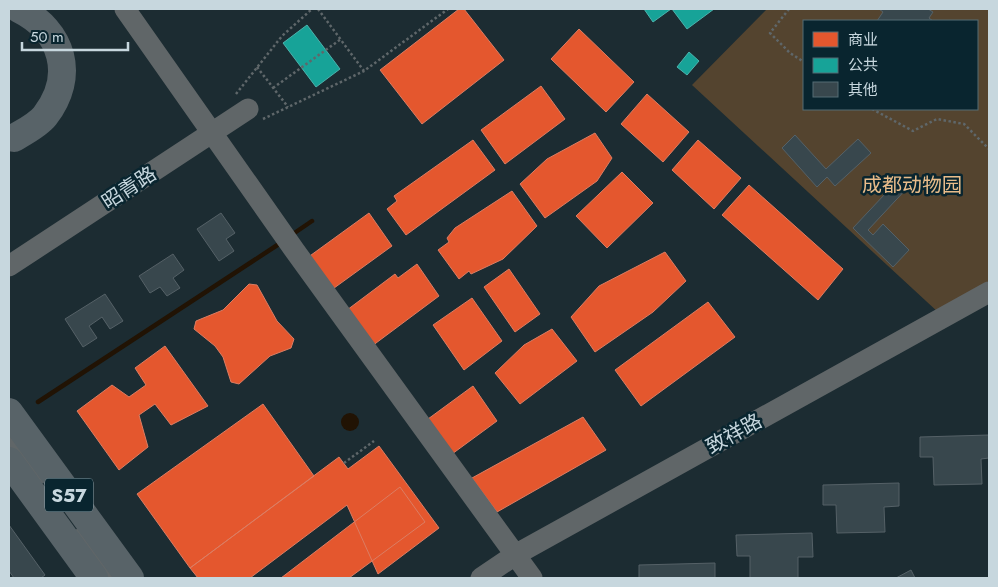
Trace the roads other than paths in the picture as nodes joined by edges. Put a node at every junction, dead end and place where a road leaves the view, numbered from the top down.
1 (19, 9) edge
2 (126, 9) edge
3 (247, 108) road end
4 (211, 134) junction
5 (11, 139) edge
6 (9, 266) edge
7 (989, 292) edge
8 (9, 412) edge
9 (9, 438) edge
10 (9, 461) edge
11 (515, 555) junction
12 (94, 578) edge
13 (111, 578) edge
14 (130, 578) edge
15 (481, 578) edge
16 (532, 578) edge

1 - 5 highway
2 - 4 street
3 - 4 street, 昭青路
4 - 6 street, 昭青路
4 - 11 street
7 - 11 street, 致祥路
8 - 14 highway, S57
9 - 13 street
10 - 12 highway, S57
11 - 15 street, 致祥路
11 - 16 street

